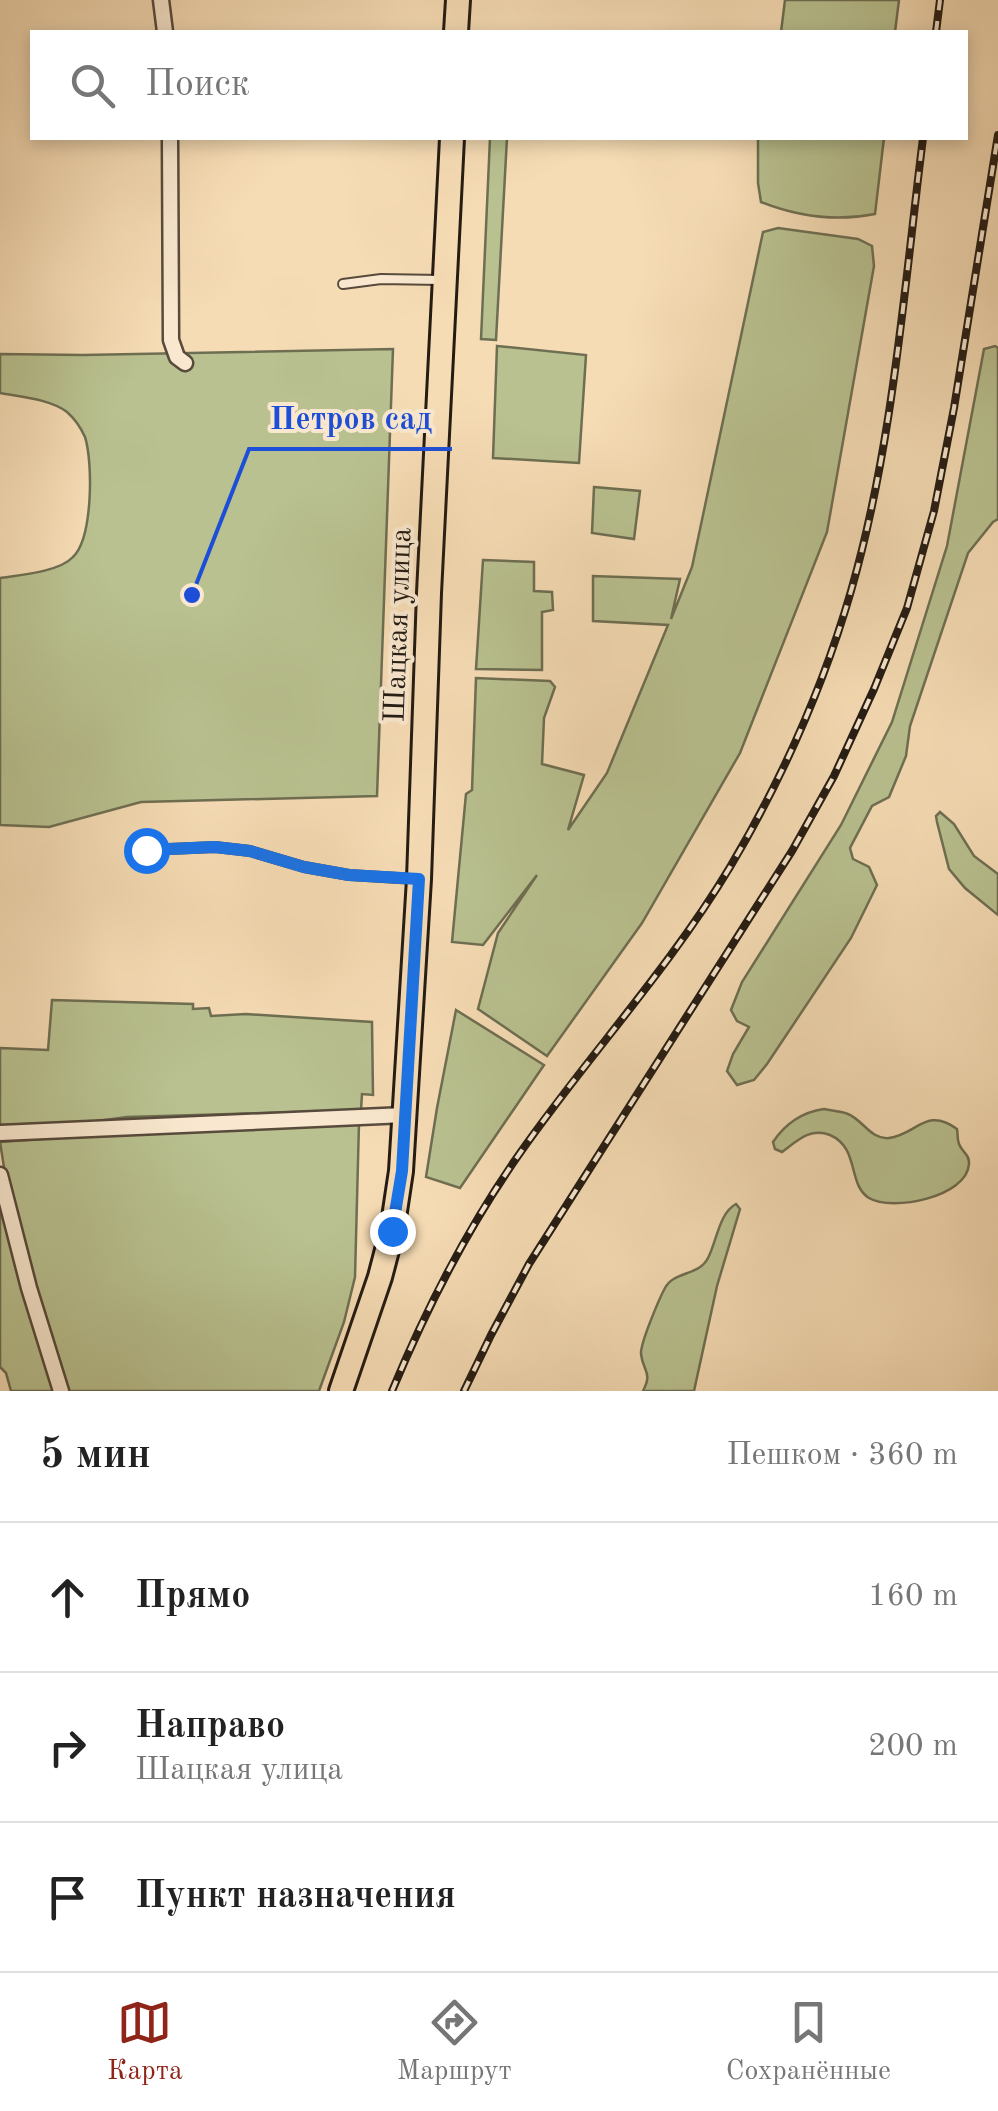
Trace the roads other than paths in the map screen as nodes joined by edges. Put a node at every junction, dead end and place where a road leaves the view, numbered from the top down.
1 (161, 0) edge
2 (458, 0) edge
3 (165, 30) edge
4 (456, 30) edge
5 (170, 140) edge
6 (452, 140) edge
7 (446, 280) junction
8 (343, 284) dead end
9 (185, 363) dead end
10 (146, 850) dead end
11 (419, 879) junction
12 (405, 1115) junction
13 (0, 1133) edge
14 (0, 1175) edge
15 (61, 1391) edge
16 (340, 1391) edge

1 - 3 street
2 - 4 main road
5 - 9 street
6 - 7 main road, Шацкая улица
7 - 8 lane
7 - 11 main road, Шацкая улица
10 - 11 lane
11 - 12 main road, Шацкая улица
12 - 13 street
12 - 16 main road, Шацкая улица
14 - 15 street

